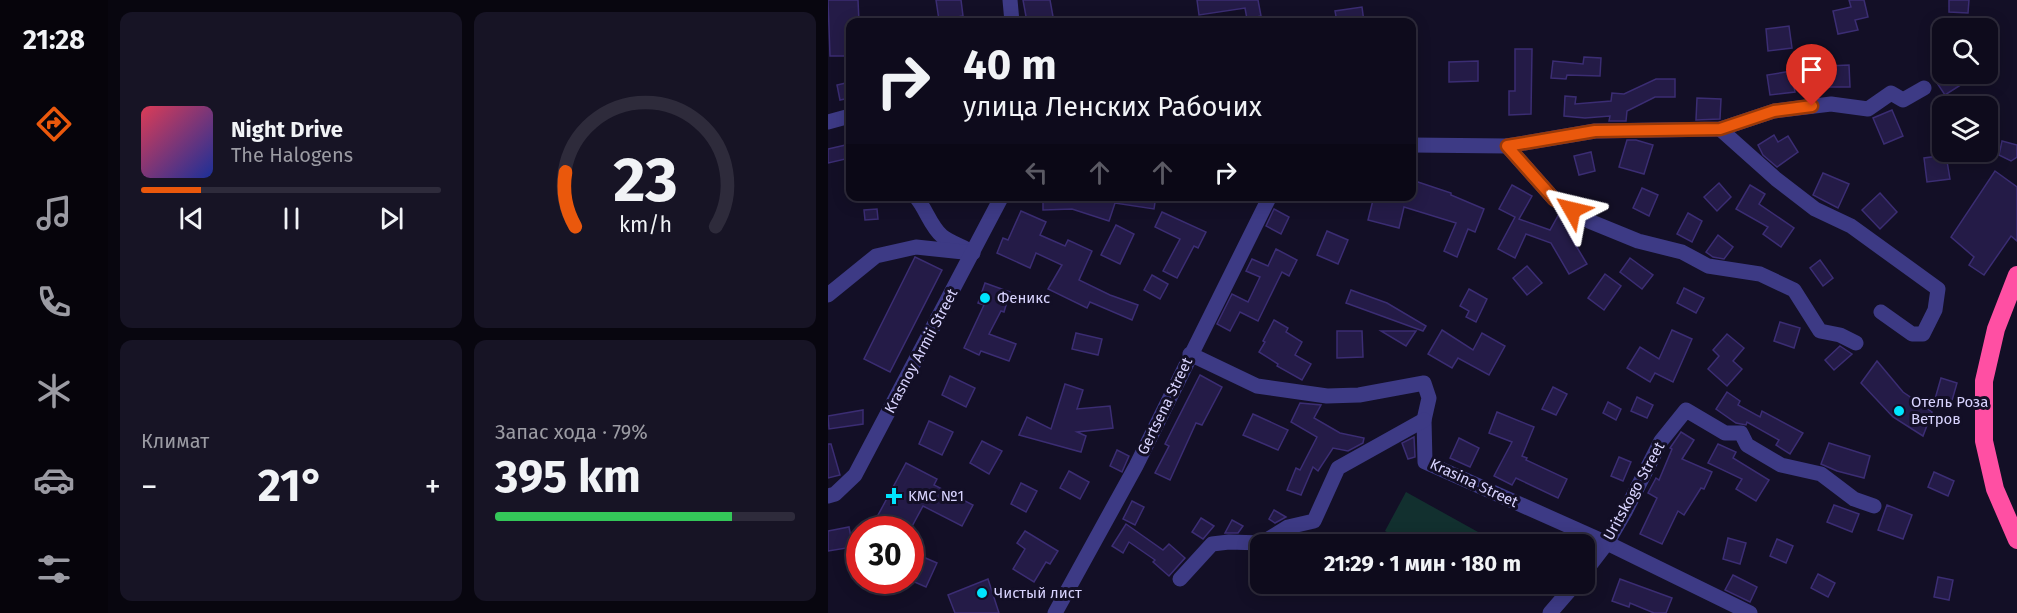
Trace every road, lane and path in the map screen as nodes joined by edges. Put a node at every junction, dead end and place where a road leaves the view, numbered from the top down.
1 (1010, 0) edge
2 (1012, 18) edge
3 (1924, 88) dead end
4 (846, 117) edge
5 (828, 122) edge
6 (1720, 129) junction
7 (1416, 145) edge
8 (1507, 146) junction
9 (919, 201) edge
10 (999, 201) edge
11 (1267, 201) edge
12 (973, 253) junction
13 (2017, 275) edge
14 (828, 295) edge
15 (1881, 312) dead end
16 (1856, 343) dead end
17 (1190, 354) junction
18 (1424, 420) junction
19 (828, 495) edge
20 (1874, 506) dead end
21 (2017, 540) edge
22 (1607, 543) junction
23 (1595, 559) edge
24 (1180, 579) dead end
25 (1566, 594) edge
26 (1055, 613) edge
27 (1550, 613) edge
28 (1750, 613) edge

1 - 2 street
3 - 6 street
4 - 5 street
6 - 8 street
6 - 15 street
7 - 8 street
8 - 16 street
9 - 12 street
10 - 12 street, Krasnoy Armii Street
11 - 17 street, Gertsena Street
12 - 14 street
12 - 19 street, Krasnoy Armii Street
13 - 21 highway
17 - 18 street, Krasina Street
17 - 26 street, Gertsena Street
18 - 22 street, Krasina Street
18 - 24 street
20 - 22 street, Uritskogo Street
22 - 23 street, Uritskogo Street
22 - 28 street, Krasina Street
25 - 27 street

